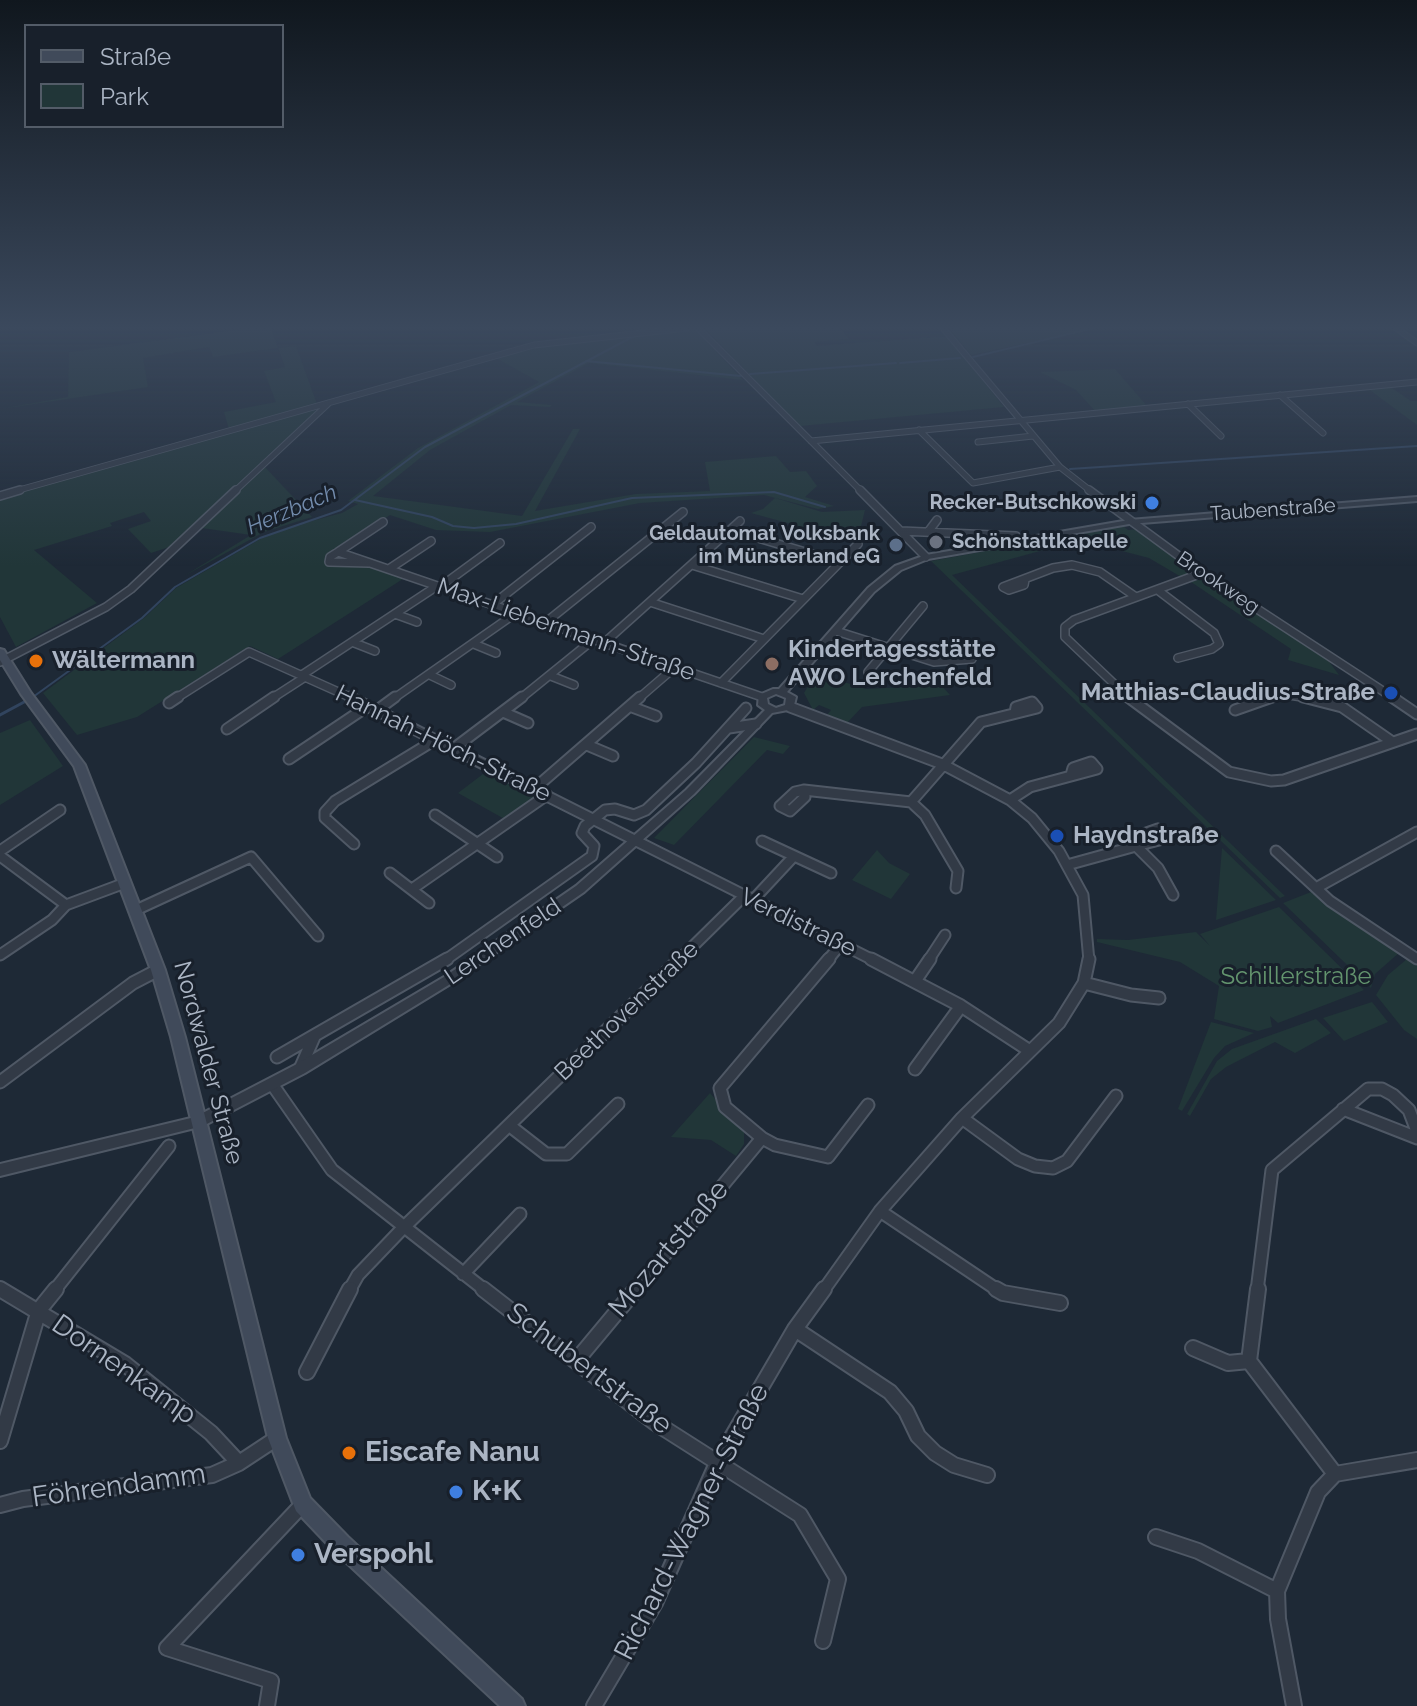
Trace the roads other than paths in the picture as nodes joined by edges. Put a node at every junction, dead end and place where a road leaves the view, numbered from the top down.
1 (310, 408) edge
2 (324, 408) edge
3 (778, 408) edge
4 (1009, 408) edge
5 (1150, 408) edge
6 (1192, 408) edge
7 (1294, 408) edge
8 (1019, 420) junction
9 (919, 430) junction
10 (1323, 433) dead end
11 (1033, 436) junction
12 (1221, 436) dead end
13 (811, 441) junction
14 (978, 442) dead end
15 (1060, 467) junction
16 (0, 496) edge
17 (1417, 499) edge
18 (683, 512) dead end
19 (937, 520) dead end
20 (740, 521) dead end
21 (383, 522) dead end
22 (1129, 522) junction
23 (591, 527) dead end
24 (731, 530) junction
25 (901, 531) junction
26 (928, 532) junction
27 (1016, 536) dead end
28 (431, 541) dead end
29 (500, 543) dead end
30 (858, 544) dead end
31 (338, 552) junction
32 (926, 557) junction
33 (839, 562) junction
34 (369, 563) junction
35 (692, 565) junction
36 (389, 569) junction
37 (1202, 573) junction
38 (1025, 580) dead end
39 (438, 586) junction
40 (1159, 591) junction
41 (1136, 597) junction
42 (803, 599) junction
43 (650, 602) junction
44 (492, 605) junction
45 (923, 606) dead end
46 (516, 613) junction
47 (395, 614) junction
48 (417, 622) dead end
49 (545, 623) junction
50 (836, 631) junction
51 (594, 639) junction
52 (764, 639) junction
53 (352, 642) junction
54 (604, 643) junction
55 (474, 644) junction
56 (888, 648) junction
57 (375, 651) dead end
58 (496, 653) dead end
59 (1, 658) edge
60 (1178, 658) dead end
61 (972, 659) dead end
62 (675, 667) junction
63 (868, 672) dead end
64 (430, 675) junction
65 (304, 676) junction
66 (551, 676) junction
67 (721, 683) junction
68 (451, 685) dead end
69 (574, 685) dead end
70 (782, 692) junction
71 (762, 697) junction
72 (169, 703) dead end
73 (632, 707) junction
74 (790, 707) junction
75 (372, 708) junction
76 (746, 708) dead end
77 (770, 710) junction
78 (1235, 710) dead end
79 (503, 712) junction
80 (1015, 713) dead end
81 (1417, 714) edge
82 (656, 716) dead end
83 (528, 723) dead end
84 (756, 724) junction
85 (729, 728) junction
86 (227, 729) dead end
87 (1417, 734) edge
88 (435, 740) junction
89 (1391, 741) junction
90 (587, 745) junction
91 (453, 749) junction
92 (613, 756) dead end
93 (289, 759) dead end
94 (942, 764) junction
95 (1071, 775) dead end
96 (534, 789) junction
97 (804, 790) dead end
98 (547, 795) junction
99 (1010, 800) junction
100 (911, 802) junction
101 (60, 810) dead end
102 (435, 815) dead end
103 (594, 819) junction
104 (1417, 832) edge
105 (635, 841) junction
106 (762, 841) dead end
107 (354, 844) dead end
108 (479, 845) junction
109 (1276, 851) dead end
110 (0, 853) edge
111 (794, 856) junction
112 (497, 857) dead end
113 (1067, 865) junction
114 (390, 873) dead end
115 (831, 873) dead end
116 (125, 883) junction
117 (956, 888) dead end
118 (1316, 888) junction
119 (412, 889) junction
120 (1173, 895) dead end
121 (748, 898) junction
122 (429, 903) dead end
123 (66, 905) junction
124 (136, 910) junction
125 (945, 935) dead end
126 (318, 936) dead end
127 (841, 944) junction
128 (0, 955) edge
129 (1417, 959) edge
130 (158, 970) junction
131 (915, 981) junction
132 (1084, 983) junction
133 (1159, 998) dead end
134 (961, 1006) junction
135 (314, 1037) junction
136 (1030, 1051) junction
137 (277, 1057) dead end
138 (300, 1069) junction
139 (915, 1069) dead end
140 (0, 1082) edge
141 (272, 1084) junction
142 (1116, 1096) dead end
143 (618, 1104) dead end
144 (868, 1105) dead end
145 (1343, 1109) junction
146 (962, 1118) junction
147 (198, 1122) junction
148 (510, 1126) junction
149 (1417, 1131) edge
150 (762, 1138) junction
151 (1417, 1138) edge
152 (169, 1146) dead end
153 (0, 1170) edge
154 (880, 1211) junction
155 (520, 1214) dead end
156 (403, 1228) junction
157 (463, 1274) junction
158 (0, 1289) edge
159 (1060, 1303) dead end
160 (39, 1310) junction
161 (795, 1329) junction
162 (1193, 1348) dead end
163 (576, 1361) junction
164 (1249, 1361) junction
165 (307, 1372) dead end
166 (277, 1438) junction
167 (0, 1441) edge
168 (1417, 1460) edge
169 (718, 1461) junction
170 (239, 1463) junction
171 (1335, 1474) junction
172 (987, 1475) dead end
173 (303, 1504) junction
174 (0, 1505) edge
175 (1156, 1537) dead end
176 (1277, 1591) junction
177 (823, 1641) dead end
178 (267, 1706) edge
179 (515, 1706) edge
180 (594, 1706) edge
181 (1294, 1706) edge

1 - 16 street
2 - 59 street, Nordwalder Straße
3 - 13 street
4 - 8 street, Brookweg
5 - 8 street
6 - 12 street
7 - 10 street
8 - 9 street
8 - 11 street, Brookweg
9 - 13 street
9 - 15 street
11 - 14 street
11 - 15 street, Brookweg
13 - 25 street
15 - 22 street, Brookweg
17 - 22 street, Taubenstraße
18 - 49 street
19 - 26 street
20 - 24 street
21 - 31 street
22 - 32 street
22 - 37 street, Brookweg
23 - 44 street
24 - 33 street
24 - 35 street
25 - 26 street
25 - 32 street
26 - 27 street
28 - 36 street
29 - 39 street
30 - 33 street
31 - 34 street, Max-Liebermann-Straße
31 - 34 street, Max-Liebermann-Straße
32 - 50 street
33 - 42 street
34 - 36 street, Max-Liebermann-Straße
35 - 42 street
35 - 43 street
36 - 39 street, Max-Liebermann-Straße
37 - 40 street
37 - 81 street, Brookweg
38 - 41 street
39 - 44 street, Max-Liebermann-Straße
39 - 47 street
40 - 41 street
40 - 60 street
41 - 89 street
42 - 52 street
43 - 52 street
43 - 54 street
44 - 46 street, Max-Liebermann-Straße
45 - 56 street
46 - 49 street, Max-Liebermann-Straße
46 - 55 street
47 - 48 street
47 - 53 street
49 - 51 street, Max-Liebermann-Straße
50 - 56 street
50 - 70 street
51 - 54 street, Max-Liebermann-Straße
51 - 66 street
52 - 67 street
53 - 57 street
53 - 65 street
54 - 62 street, Max-Liebermann-Straße
55 - 58 street
55 - 64 street
56 - 61 street
56 - 63 street
59 - 116 main road, Nordwalder Straße
62 - 67 street, Max-Liebermann-Straße
62 - 73 street
64 - 68 street
64 - 75 street
65 - 72 street, Hannah-Höch-Straße
65 - 75 street, Hannah-Höch-Straße
65 - 86 street
66 - 69 street
66 - 79 street
67 - 71 street, Max-Liebermann-Straße
70 - 71 street
70 - 74 street
71 - 77 street
73 - 82 street
73 - 90 street
74 - 77 street
74 - 94 street, Richard-Wagner-Straße
75 - 88 street, Hannah-Höch-Straße
75 - 93 street
76 - 85 street
77 - 84 street, Lerchenfeld
78 - 89 street
79 - 83 street
79 - 91 street
80 - 94 street
84 - 85 street
84 - 105 street, Lerchenfeld
85 - 103 street
87 - 89 street
88 - 91 street, Hannah-Höch-Straße
88 - 107 street
90 - 92 street
90 - 96 street
91 - 96 street, Hannah-Höch-Straße
94 - 99 street, Richard-Wagner-Straße
94 - 100 street
95 - 99 street
96 - 98 street, Hannah-Höch-Straße
97 - 100 street
98 - 103 street, Hannah-Höch-Straße
98 - 108 street
99 - 113 street, Richard-Wagner-Straße
100 - 117 street
101 - 110 street
102 - 108 street
103 - 105 street, Hannah-Höch-Straße
103 - 135 street
104 - 118 street
105 - 121 street, Verdistraße
105 - 138 street, Lerchenfeld
106 - 111 street
108 - 112 street
108 - 119 street
109 - 118 street
110 - 123 street
111 - 115 street
111 - 121 street, Beethovenstraße
113 - 120 street
113 - 132 street, Richard-Wagner-Straße
114 - 119 street
116 - 123 street
116 - 124 main road, Nordwalder Straße
118 - 129 street
119 - 122 street
121 - 127 street, Verdistraße
121 - 148 street, Beethovenstraße
123 - 128 street
124 - 126 street
124 - 130 main road, Nordwalder Straße
125 - 131 street
127 - 131 street, Verdistraße
127 - 150 street
130 - 140 street
130 - 147 main road, Nordwalder Straße
131 - 134 street, Verdistraße
132 - 133 street
132 - 136 street, Richard-Wagner-Straße
134 - 136 street, Verdistraße
134 - 139 street
135 - 137 street
135 - 138 street
136 - 146 street, Richard-Wagner-Straße
138 - 141 street, Lerchenfeld
141 - 147 street, Lerchenfeld
141 - 156 street, Schubertstraße
142 - 146 street
143 - 148 street
144 - 150 street
145 - 149 street
145 - 151 street
145 - 164 street
146 - 154 street, Richard-Wagner-Straße
147 - 153 street, Lerchenfeld
147 - 166 main road, Nordwalder Straße
148 - 156 street, Beethovenstraße
150 - 163 street, Mozartstraße
152 - 160 street
154 - 159 street
154 - 161 street, Richard-Wagner-Straße
155 - 157 street
156 - 157 street, Schubertstraße
156 - 165 street, Beethovenstraße
157 - 163 street, Schubertstraße
158 - 160 street, Dornenkamp
160 - 167 street
160 - 170 street, Dornenkamp
161 - 169 street, Richard-Wagner-Straße
161 - 172 street
162 - 164 street
163 - 169 street, Schubertstraße
164 - 171 street
166 - 170 street, Föhrendamm
166 - 173 main road, Nordwalder Straße
168 - 171 street
169 - 177 street, Schubertstraße
169 - 180 street, Richard-Wagner-Straße
170 - 174 street, Föhrendamm
171 - 176 street
173 - 178 street
173 - 179 main road, Nordwalder Straße
175 - 176 street
176 - 181 street

